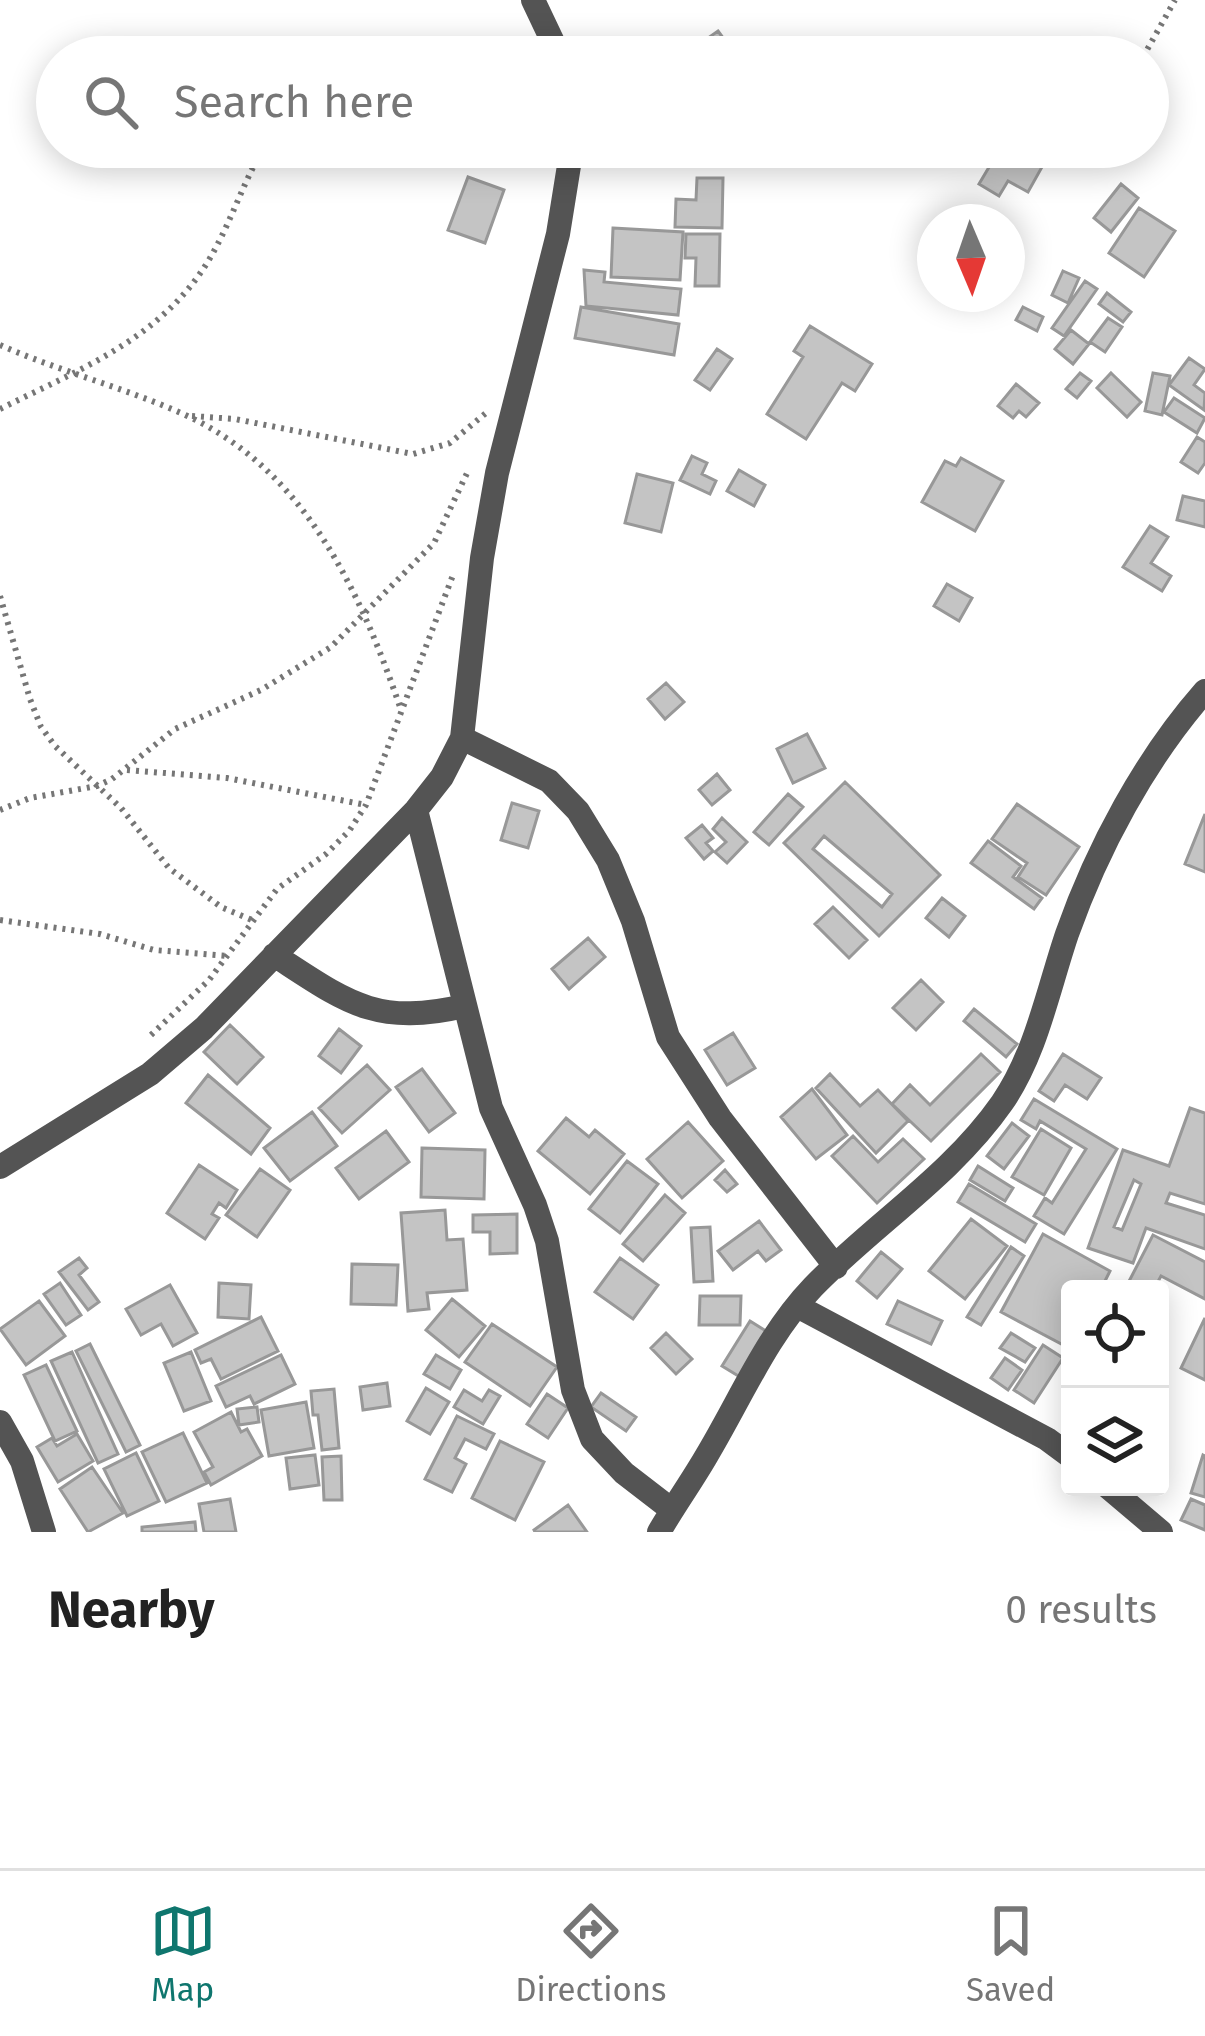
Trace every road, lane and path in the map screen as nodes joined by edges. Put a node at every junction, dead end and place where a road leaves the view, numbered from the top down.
1 (533, 0) edge
2 (1174, 0) edge
3 (550, 36) edge
4 (1154, 36) edge
5 (254, 168) edge
6 (569, 168) edge
7 (0, 345) edge
8 (70, 374) junction
9 (0, 409) edge
10 (187, 415) junction
11 (485, 427) dead end
12 (470, 466) dead end
13 (457, 565) dead end
14 (0, 596) edge
15 (364, 616) junction
16 (1205, 691) edge
17 (400, 710) junction
18 (462, 738) junction
19 (125, 770) junction
20 (97, 786) junction
21 (366, 805) junction
22 (0, 810) edge
23 (416, 810) junction
24 (0, 920) edge
25 (252, 920) junction
26 (228, 956) junction
27 (274, 956) junction
28 (464, 1006) junction
29 (149, 1036) dead end
30 (0, 1167) edge
31 (836, 1267) junction
32 (797, 1306) junction
33 (0, 1422) edge
34 (1061, 1449) edge
35 (1119, 1496) edge
36 (665, 1521) edge
37 (44, 1532) edge
38 (1161, 1532) edge

1 - 3 street
2 - 4 path
5 - 8 path
6 - 18 street
7 - 8 path
8 - 9 path
8 - 10 path
10 - 11 path
10 - 15 path
12 - 15 path
13 - 17 path
14 - 20 path
15 - 17 path
15 - 19 path
16 - 31 street
17 - 21 path
18 - 23 street
18 - 31 street
19 - 20 path
19 - 21 path
20 - 22 path
20 - 25 path
21 - 25 path
23 - 27 street
23 - 28 street
24 - 26 path
25 - 26 path
26 - 29 path
27 - 28 street
27 - 30 street
28 - 36 street
31 - 32 street
32 - 34 street
32 - 36 street
33 - 37 street
35 - 38 street

